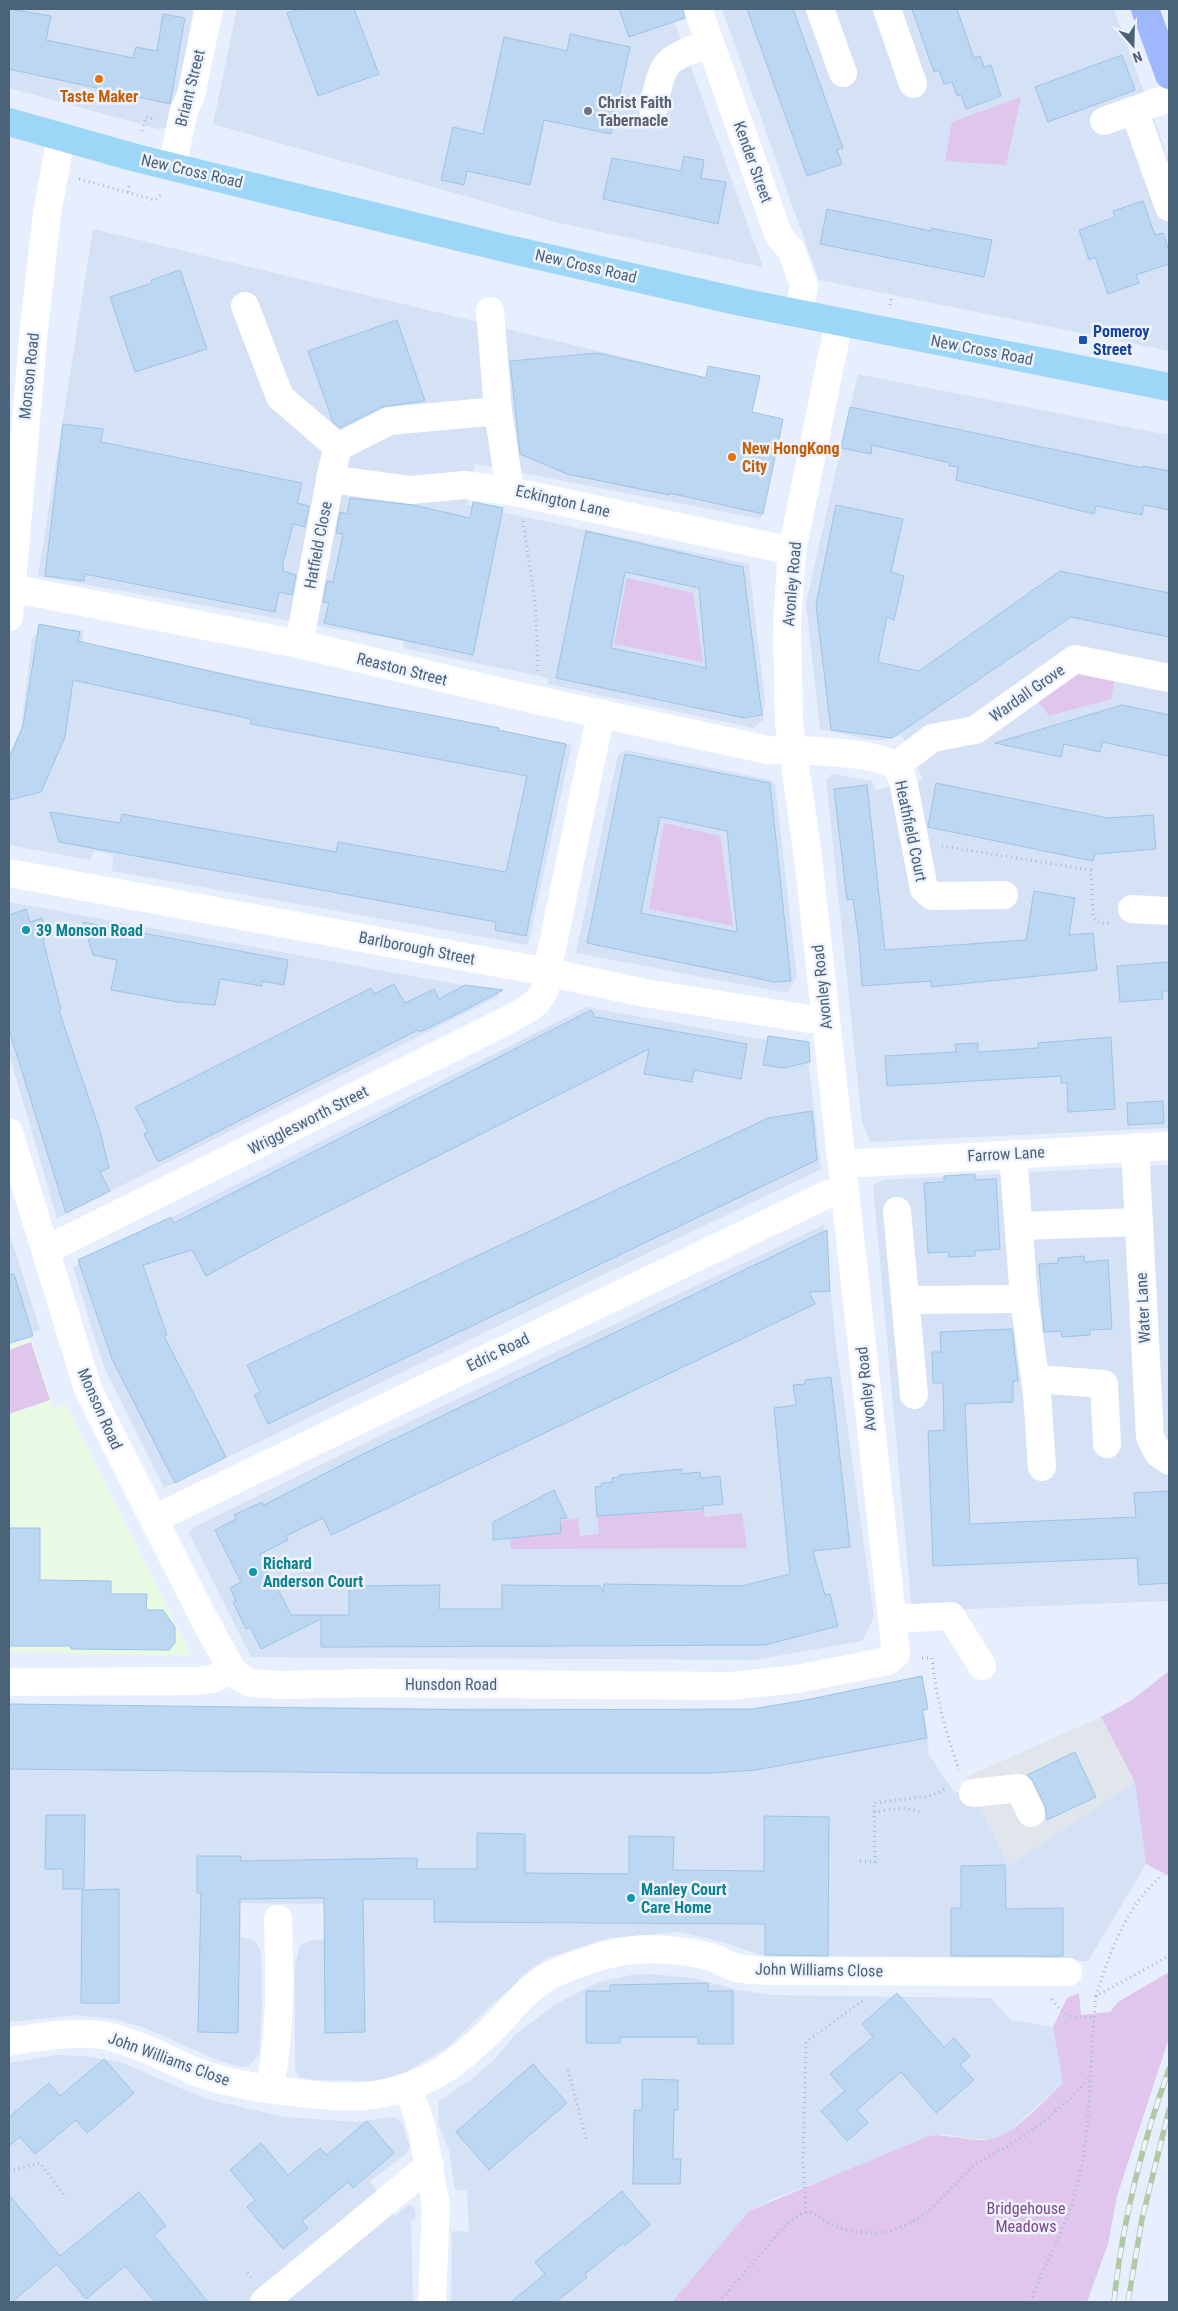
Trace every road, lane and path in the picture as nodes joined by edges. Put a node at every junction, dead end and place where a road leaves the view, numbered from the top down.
1 (209, 9) edge
2 (698, 9) edge
3 (820, 9) edge
4 (887, 9) edge
5 (1145, 9) edge
6 (710, 43) junction
7 (843, 73) dead end
8 (1169, 75) edge
9 (913, 84) dead end
10 (1169, 98) edge
11 (653, 109) dead end
12 (1134, 110) junction
13 (146, 116) dead end
14 (1104, 120) dead end
15 (9, 122) edge
16 (143, 130) dead end
17 (61, 137) junction
18 (172, 166) junction
19 (130, 184) dead end
20 (51, 192) junction
21 (128, 192) junction
22 (164, 192) dead end
23 (1169, 207) edge
24 (892, 297) dead end
25 (890, 305) dead end
26 (245, 306) dead end
27 (490, 311) dead end
28 (799, 314) junction
29 (839, 322) junction
30 (1169, 388) edge
31 (498, 411) junction
32 (338, 447) junction
33 (330, 478) junction
34 (516, 492) junction
35 (792, 551) junction
36 (10, 588) junction
37 (9, 617) edge
38 (299, 644) junction
39 (1169, 678) edge
40 (532, 699) junction
41 (601, 713) junction
42 (793, 750) junction
43 (896, 766) junction
44 (914, 844) junction
45 (9, 872) edge
46 (1004, 895) dead end
47 (1132, 909) joint
48 (1169, 912) edge
49 (548, 972) junction
50 (826, 1018) junction
51 (9, 1132) edge
52 (1169, 1146) edge
53 (1135, 1147) junction
54 (1013, 1154) junction
55 (842, 1164) junction
56 (845, 1191) junction
57 (897, 1211) dead end
58 (1139, 1222) junction
59 (1020, 1226) junction
60 (46, 1250) junction
61 (1024, 1299) junction
62 (905, 1300) junction
63 (1035, 1379) junction
64 (914, 1395) dead end
65 (1107, 1444) dead end
66 (1169, 1461) edge
67 (1042, 1467) dead end
68 (154, 1519) junction
69 (892, 1619) junction
70 (896, 1654) junction
71 (982, 1666) dead end
72 (232, 1670) junction
73 (9, 1682) edge
74 (962, 1785) junction
75 (874, 1812) junction
76 (920, 1812) dead end
77 (1031, 1813) dead end
78 (860, 1861) dead end
79 (1163, 1875) dead end
80 (278, 1919) dead end
81 (1169, 1956) edge
82 (872, 1971) junction
83 (1068, 1972) dead end
84 (1035, 1973) junction
85 (1096, 1996) junction
86 (1094, 2018) junction
87 (9, 2042) edge
88 (568, 2070) dead end
89 (1090, 2078) junction
90 (408, 2087) junction
91 (270, 2088) junction
92 (587, 2141) dead end
93 (430, 2165) junction
94 (9, 2171) edge
95 (64, 2196) dead end
96 (806, 2213) junction
97 (264, 2302) edge
98 (432, 2302) edge
99 (719, 2302) edge
100 (1031, 2302) edge

1 - 18 street, Briant Street
2 - 6 street, Kender Street
3 - 7 street
4 - 9 street
5 - 8 main road
6 - 11 street
6 - 28 street, Kender Street
10 - 12 street
12 - 14 street
12 - 23 street
13 - 16 path
15 - 17 highway, New Cross Road
17 - 18 highway, New Cross Road
17 - 20 street, Monson Road
18 - 28 highway, New Cross Road
19 - 21 path
20 - 21 path
20 - 36 street, Monson Road
21 - 22 path
24 - 25 path
26 - 32 street
27 - 31 street, Eckington Lane
28 - 29 highway, New Cross Road
29 - 30 highway, New Cross Road
29 - 35 street, Avonley Road
31 - 32 street
31 - 34 street, Eckington Lane
32 - 33 street, Hatfield Close
33 - 34 street
33 - 38 street, Hatfield Close
34 - 35 street, Eckington Lane
34 - 40 path
35 - 42 street, Avonley Road
36 - 37 street, Monson Road
36 - 38 street, Reaston Street
38 - 40 street, Reaston Street
39 - 43 street, Wardall Grove
40 - 41 street, Reaston Street
41 - 42 street, Reaston Street
41 - 49 street, Wrigglesworth Street
42 - 43 street, Heathfield Court
42 - 50 street, Avonley Road
43 - 44 street, Heathfield Court
44 - 46 street, Heathfield Court
44 - 47 path
45 - 49 street, Barlborough Street
47 - 48 street
49 - 50 street, Barlborough Street
49 - 60 street, Wrigglesworth Street
50 - 55 street, Avonley Road
51 - 60 street, Monson Road
52 - 53 street, Farrow Lane
53 - 54 street, Farrow Lane
53 - 58 street, Water Lane
54 - 55 street, Farrow Lane
54 - 59 street
55 - 56 street, Avonley Road
56 - 68 street, Edric Road
56 - 69 street, Avonley Road
57 - 62 street
58 - 59 street
58 - 66 street, Water Lane
59 - 61 street
60 - 68 street, Monson Road
61 - 62 street
61 - 63 street
62 - 64 street
63 - 65 street
63 - 67 street
68 - 72 street, Monson Road
69 - 70 street, Avonley Road
69 - 71 street
70 - 72 street, Hunsdon Road
70 - 74 path
72 - 73 street
74 - 75 path
74 - 77 street
75 - 76 path
75 - 78 path
79 - 85 path
80 - 91 street
81 - 85 path
82 - 84 street, John Williams Close
82 - 90 street, John Williams Close
82 - 96 path
83 - 84 street, John Williams Close
84 - 86 path
85 - 86 path
86 - 89 path
87 - 91 street, John Williams Close
88 - 92 path
89 - 96 path
89 - 100 path
90 - 91 street, John Williams Close
90 - 93 street
93 - 97 street
93 - 98 street
94 - 95 path
96 - 99 path

